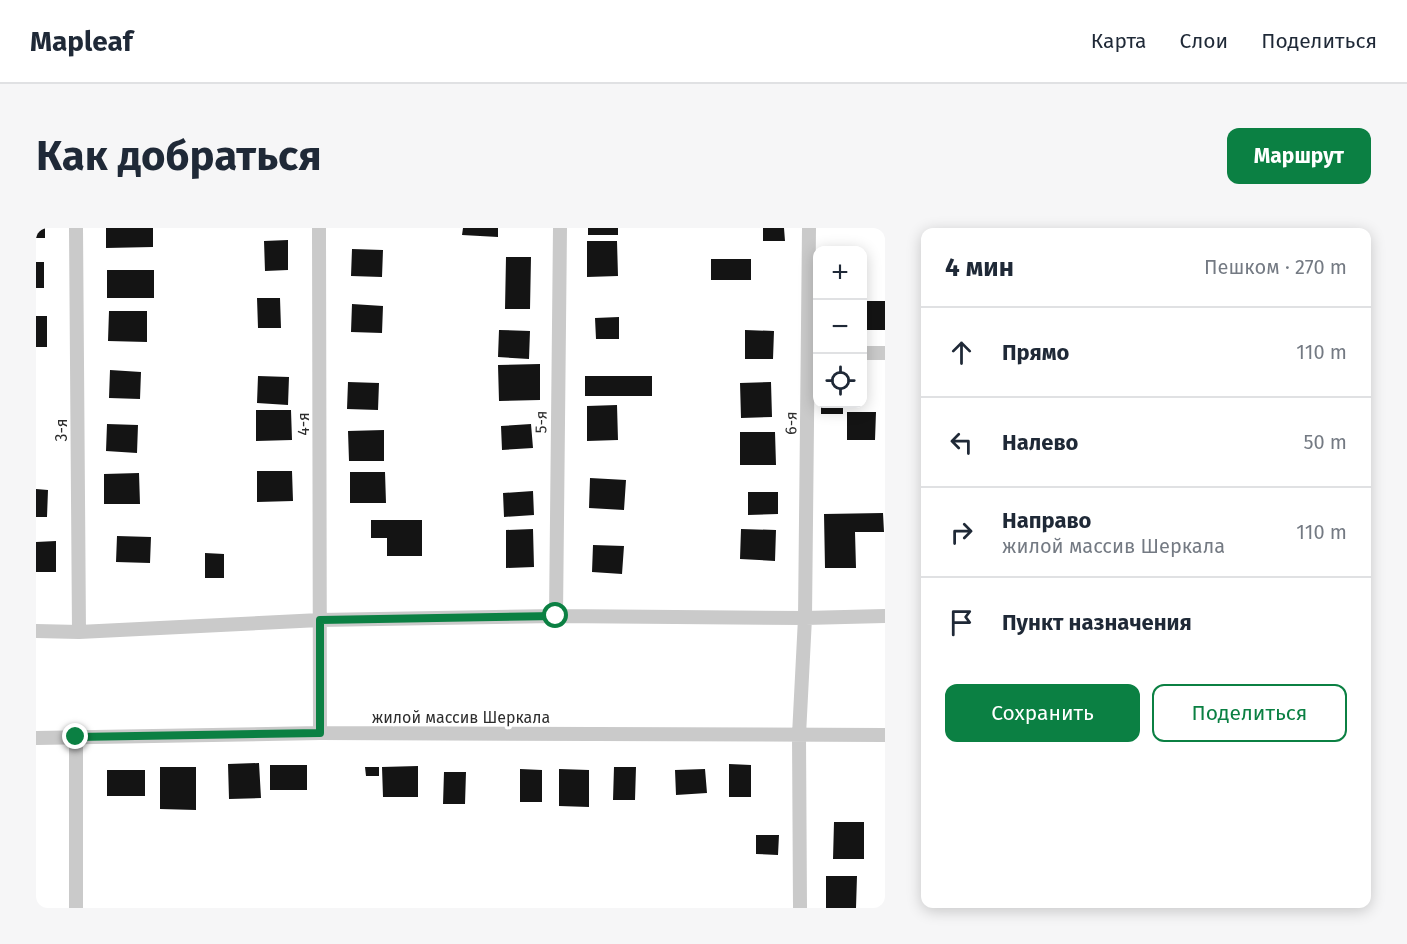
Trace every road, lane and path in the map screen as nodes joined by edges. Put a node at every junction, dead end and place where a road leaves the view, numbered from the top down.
1 (76, 228) edge
2 (319, 228) edge
3 (560, 228) edge
4 (809, 228) edge
5 (867, 353) edge
6 (885, 353) edge
7 (813, 354) edge
8 (556, 616) junction
9 (885, 616) edge
10 (805, 618) junction
11 (320, 620) junction
12 (36, 631) edge
13 (79, 632) junction
14 (320, 733) junction
15 (799, 735) junction
16 (885, 735) edge
17 (76, 737) junction
18 (36, 738) edge
19 (76, 908) edge
20 (800, 908) edge

1 - 13 street, 3-я
2 - 11 street, 4-я
3 - 8 street, 5-я
4 - 7 street, 6-я
5 - 6 street
7 - 10 street, 6-я
8 - 10 street
8 - 11 street
9 - 10 street
10 - 15 street, 6-я
11 - 13 street
11 - 14 street, 4-я
12 - 13 street
14 - 15 street, жилой массив Шеркала
14 - 17 street, жилой массив Шеркала
15 - 16 street, жилой массив Шеркала
15 - 20 street, 6-я
17 - 18 street, жилой массив Шеркала
17 - 19 street

